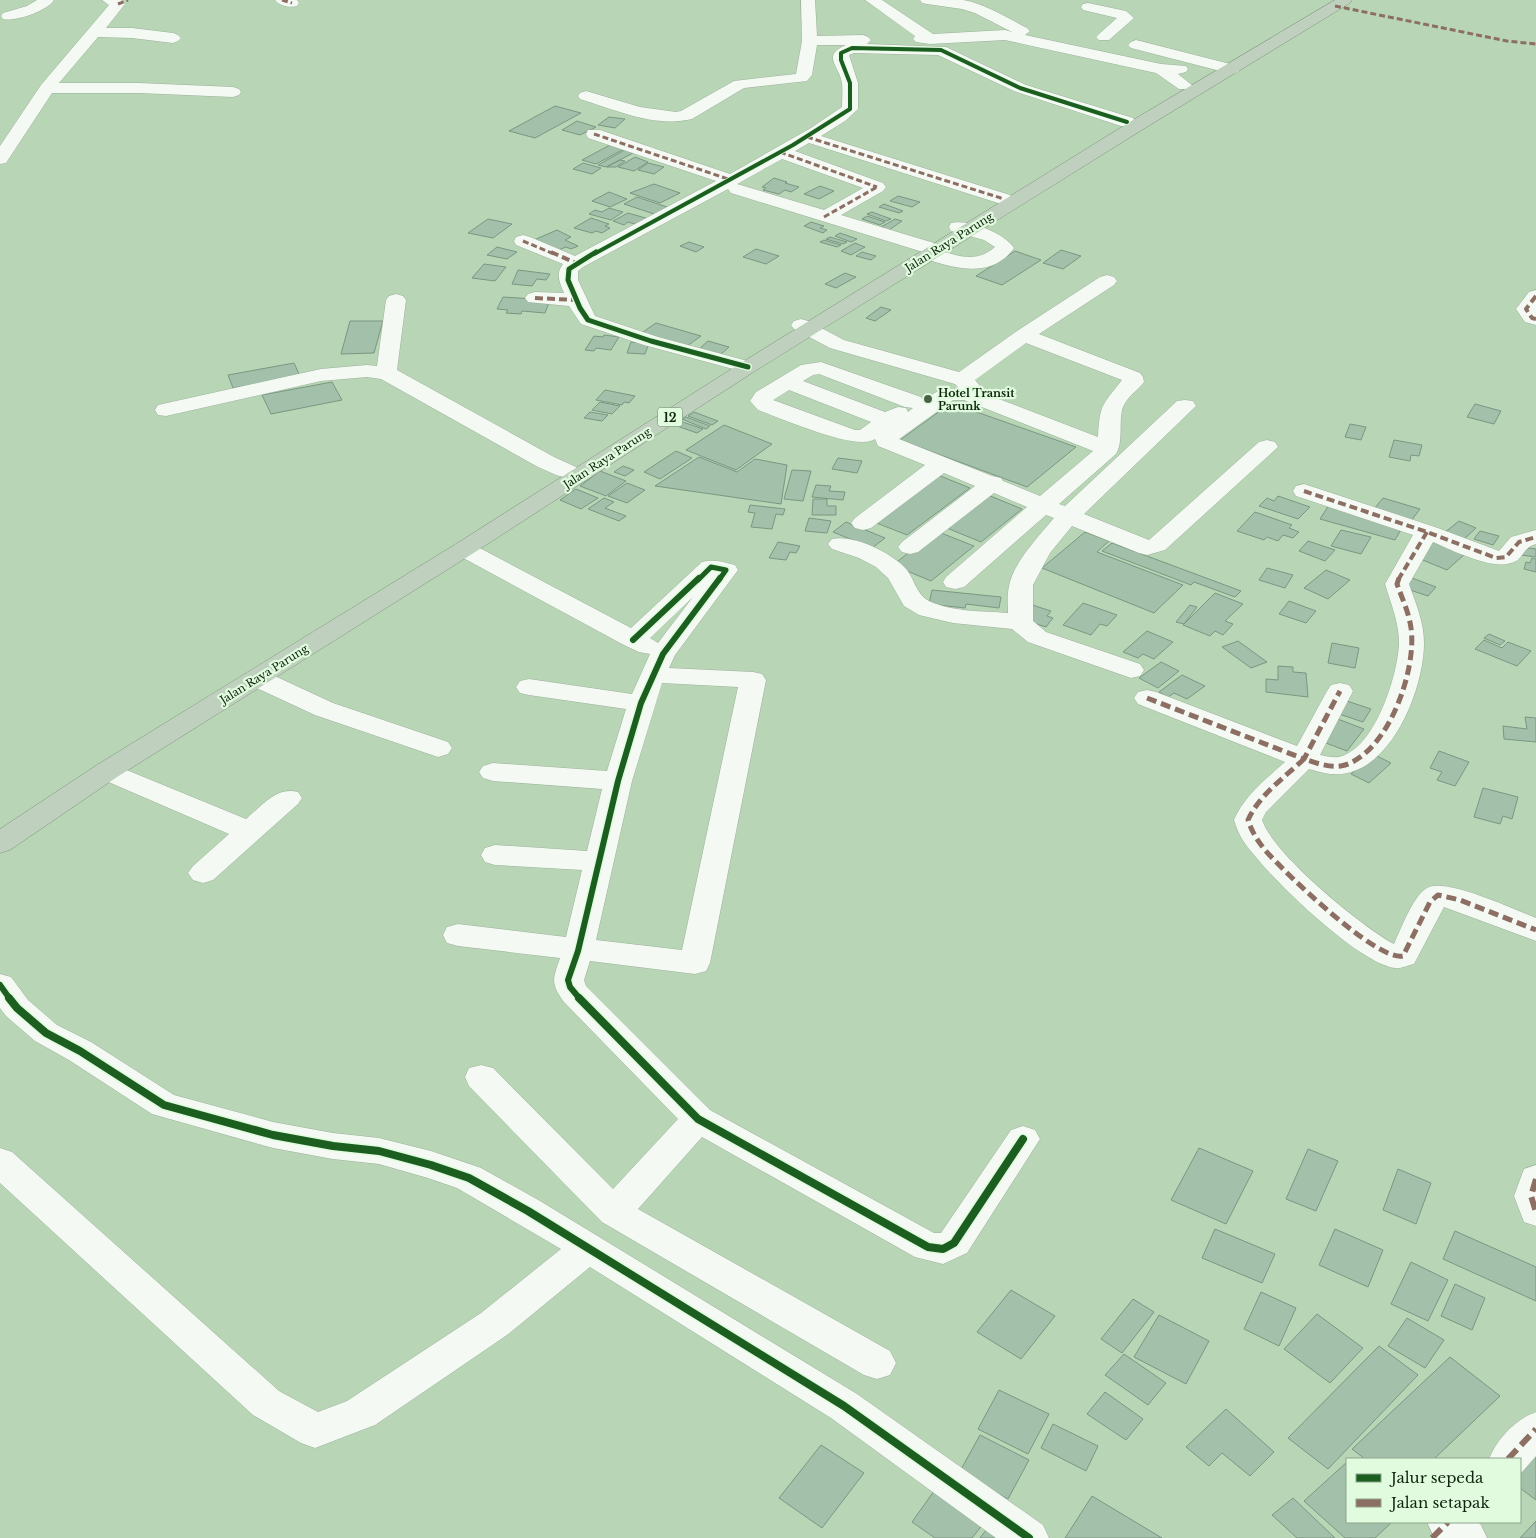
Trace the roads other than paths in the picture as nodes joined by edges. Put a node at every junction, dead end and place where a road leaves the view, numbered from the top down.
1 (47, 0) edge
2 (808, 0) edge
3 (872, 0) edge
4 (927, 0) edge
5 (1330, 0) edge
6 (1345, 0) edge
7 (118, 1) edge
8 (1088, 7) dead end
9 (8, 16) dead end
10 (96, 32) junction
11 (1104, 37) junction
12 (173, 38) dead end
13 (930, 39) junction
14 (810, 40) junction
15 (1223, 67) junction
16 (1161, 69) junction
17 (1185, 86) junction
18 (47, 88) junction
19 (233, 92) dead end
20 (586, 96) dead end
21 (1127, 122) junction
22 (594, 134) dead end
23 (807, 137) junction
24 (780, 152) junction
25 (0, 157) edge
26 (734, 185) junction
27 (1004, 199) junction
28 (824, 217) junction
29 (963, 229) junction
30 (523, 241) dead end
31 (931, 250) junction
32 (576, 263) junction
33 (1107, 281) dead end
34 (1536, 296) edge
35 (535, 298) dead end
36 (396, 300) dead end
37 (577, 300) junction
38 (1536, 319) edge
39 (796, 333) junction
40 (1024, 335) junction
41 (743, 366) junction
42 (386, 373) junction
43 (787, 382) junction
44 (948, 387) junction
45 (913, 402) junction
46 (1186, 406) dead end
47 (166, 410) dead end
48 (887, 421) junction
49 (1267, 447) dead end
50 (1108, 449) junction
51 (942, 463) junction
52 (568, 472) junction
53 (993, 483) junction
54 (1304, 491) dead end
55 (1044, 504) junction
56 (1069, 514) junction
57 (863, 522) dead end
58 (1426, 532) junction
59 (1536, 537) edge
60 (840, 544) dead end
61 (910, 547) dead end
62 (464, 549) junction
63 (955, 582) dead end
64 (1020, 622) junction
65 (633, 640) junction
66 (658, 664) junction
67 (1131, 670) dead end
68 (257, 678) junction
69 (529, 687) dead end
70 (1340, 691) dead end
71 (1147, 698) dead end
72 (641, 703) junction
73 (438, 748) dead end
74 (1304, 759) junction
75 (107, 772) junction
76 (493, 772) dead end
77 (618, 781) junction
78 (288, 798) dead end
79 (0, 830) edge
80 (250, 832) junction
81 (0, 843) edge
82 (495, 856) dead end
83 (598, 861) junction
84 (203, 873) dead end
85 (1536, 930) edge
86 (458, 936) dead end
87 (578, 951) junction
88 (0, 985) edge
89 (482, 1077) dead end
90 (698, 1119) junction
91 (1023, 1139) dead end
92 (0, 1162) edge
93 (1536, 1179) edge
94 (614, 1212) junction
95 (1536, 1212) edge
96 (588, 1248) junction
97 (877, 1363) dead end
98 (1536, 1429) edge
99 (1509, 1458) edge
100 (1029, 1538) edge

1 - 9 street
2 - 14 street
3 - 13 street
4 - 11 street
5 - 15 highway, Jalan Raya Parung / 12
6 - 15 highway, Jalan Raya Parung / 12
7 - 10 street
8 - 11 street
10 - 12 street
10 - 18 street
11 - 15 street
13 - 14 street
13 - 16 street
14 - 20 street
15 - 16 street
15 - 17 highway, Jalan Raya Parung / 12
15 - 29 highway, Jalan Raya Parung / 12
16 - 17 street
17 - 21 highway, Jalan Raya Parung / 12
18 - 19 street
18 - 25 street
21 - 23 street
21 - 27 highway, Jalan Raya Parung / 12
22 - 26 street
23 - 24 street
23 - 27 street
24 - 26 street
24 - 28 street
26 - 28 street
26 - 32 street
27 - 29 highway, Jalan Raya Parung / 12
28 - 31 street
29 - 31 highway, Jalan Raya Parung / 12
29 - 31 street
30 - 32 street
31 - 39 highway, Jalan Raya Parung / 12
32 - 37 street
33 - 40 street
34 - 38 street
35 - 37 street
36 - 42 street
37 - 41 street
39 - 41 highway, Jalan Raya Parung / 12
39 - 44 street
40 - 44 street
40 - 50 street
41 - 52 highway, Jalan Raya Parung / 12
41 - 62 highway, Jalan Raya Parung / 12
42 - 47 street
42 - 52 street
43 - 45 street
43 - 48 street
43 - 48 street
44 - 45 street
44 - 50 street
44 - 51 street
45 - 48 street
46 - 56 street
49 - 56 street
50 - 55 street
51 - 53 street
51 - 57 street
52 - 79 highway, Jalan Raya Parung / 12
53 - 55 street
53 - 61 street
54 - 58 street
55 - 56 street
55 - 63 street
56 - 64 street
58 - 59 street
58 - 74 street
60 - 64 street
62 - 65 street
62 - 68 highway, Jalan Raya Parung / 12
64 - 67 street
65 - 66 street
65 - 66 street
66 - 72 street
66 - 87 street
68 - 73 street
68 - 75 highway, Jalan Raya Parung / 12
69 - 72 street
70 - 74 street
71 - 74 street
72 - 77 street
74 - 85 street
75 - 80 street
75 - 81 highway, Jalan Raya Parung / 12
76 - 77 street
77 - 83 street
78 - 80 street
80 - 84 street
82 - 83 street
83 - 87 street
86 - 87 street
87 - 90 street
88 - 96 street
89 - 94 street
90 - 91 street
90 - 94 street
92 - 96 street
93 - 95 street
94 - 97 street
96 - 100 street
98 - 99 street

